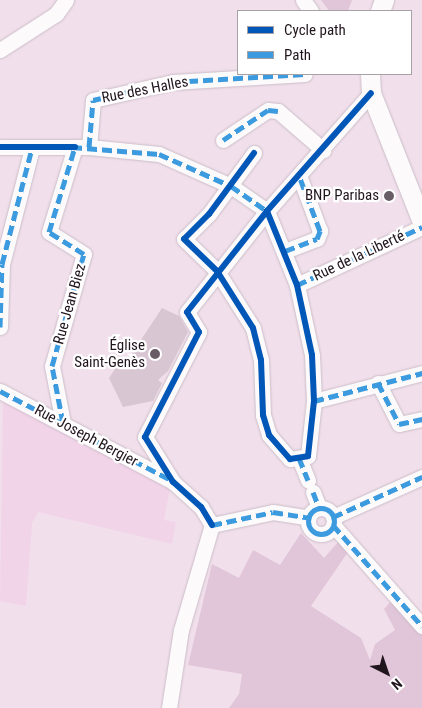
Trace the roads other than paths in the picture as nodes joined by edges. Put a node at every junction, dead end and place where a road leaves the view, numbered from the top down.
1 (66, 0) edge
2 (0, 50) edge
3 (288, 75) edge
4 (370, 75) edge
5 (371, 93) junction
6 (223, 140) dead end
7 (0, 147) edge
8 (82, 147) junction
9 (32, 148) junction
10 (323, 150) junction
11 (254, 153) dead end
12 (300, 178) junction
13 (231, 186) junction
14 (267, 211) junction
15 (422, 222) edge
16 (422, 227) edge
17 (285, 251) junction
18 (217, 271) junction
19 (297, 285) junction
20 (0, 328) edge
21 (422, 373) edge
22 (378, 383) junction
23 (0, 391) edge
24 (314, 401) junction
25 (422, 419) edge
26 (62, 423) junction
27 (295, 458) junction
28 (422, 477) edge
29 (173, 482) junction
30 (314, 513) junction
31 (333, 521) junction
32 (212, 525) junction
33 (422, 626) edge
34 (169, 708) edge

1 - 2 street
3 - 8 street, Rue des Halles
4 - 5 main road
5 - 10 street
5 - 15 main road
6 - 10 street
7 - 9 street
8 - 9 street
8 - 13 street
8 - 26 street, Rue Jean Biez
9 - 20 street
10 - 12 street
11 - 13 street
12 - 14 street
12 - 17 street
13 - 14 street
13 - 18 street
14 - 17 street
14 - 18 street
16 - 19 street, Rue de la Liberté
17 - 19 street
18 - 27 street
18 - 29 street
19 - 24 street
21 - 22 street
22 - 24 street
22 - 25 street
23 - 26 street, Rue Joseph Bergier
24 - 27 street
26 - 29 street, Rue Joseph Bergier
27 - 30 street
28 - 31 street
29 - 32 street, Rue Joseph Bergier
30 - 31 street
30 - 31 street
30 - 32 street
31 - 33 street
32 - 34 street

